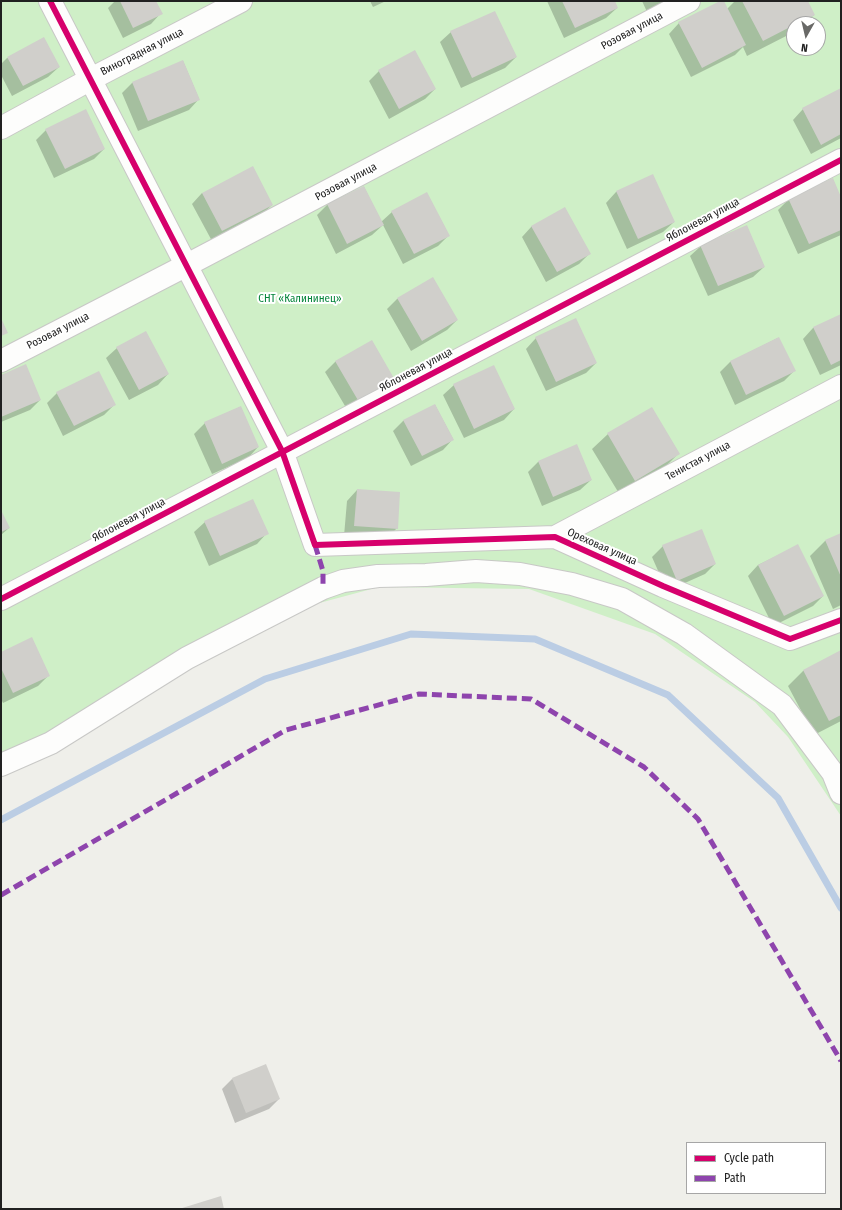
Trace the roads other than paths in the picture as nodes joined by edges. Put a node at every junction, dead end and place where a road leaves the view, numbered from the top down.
1 (50, 1) edge
2 (242, 1) edge
3 (689, 1) edge
4 (91, 79) junction
5 (1, 128) edge
6 (841, 160) edge
7 (188, 265) junction
8 (1, 361) edge
9 (841, 386) edge
10 (282, 451) junction
11 (555, 537) junction
12 (1, 599) edge
13 (841, 620) edge
14 (1, 765) edge
15 (841, 793) edge

1 - 4 street
2 - 4 street, Виноградная улица
3 - 7 street, Розовая улица
4 - 5 street, Виноградная улица
4 - 7 street
6 - 10 street, Яблоневая улица
7 - 8 street, Розовая улица
7 - 10 street
9 - 11 street, Тенистая улица
10 - 11 street, Ореховая улица
10 - 12 street, Яблоневая улица
11 - 13 street, Ореховая улица
14 - 15 street

